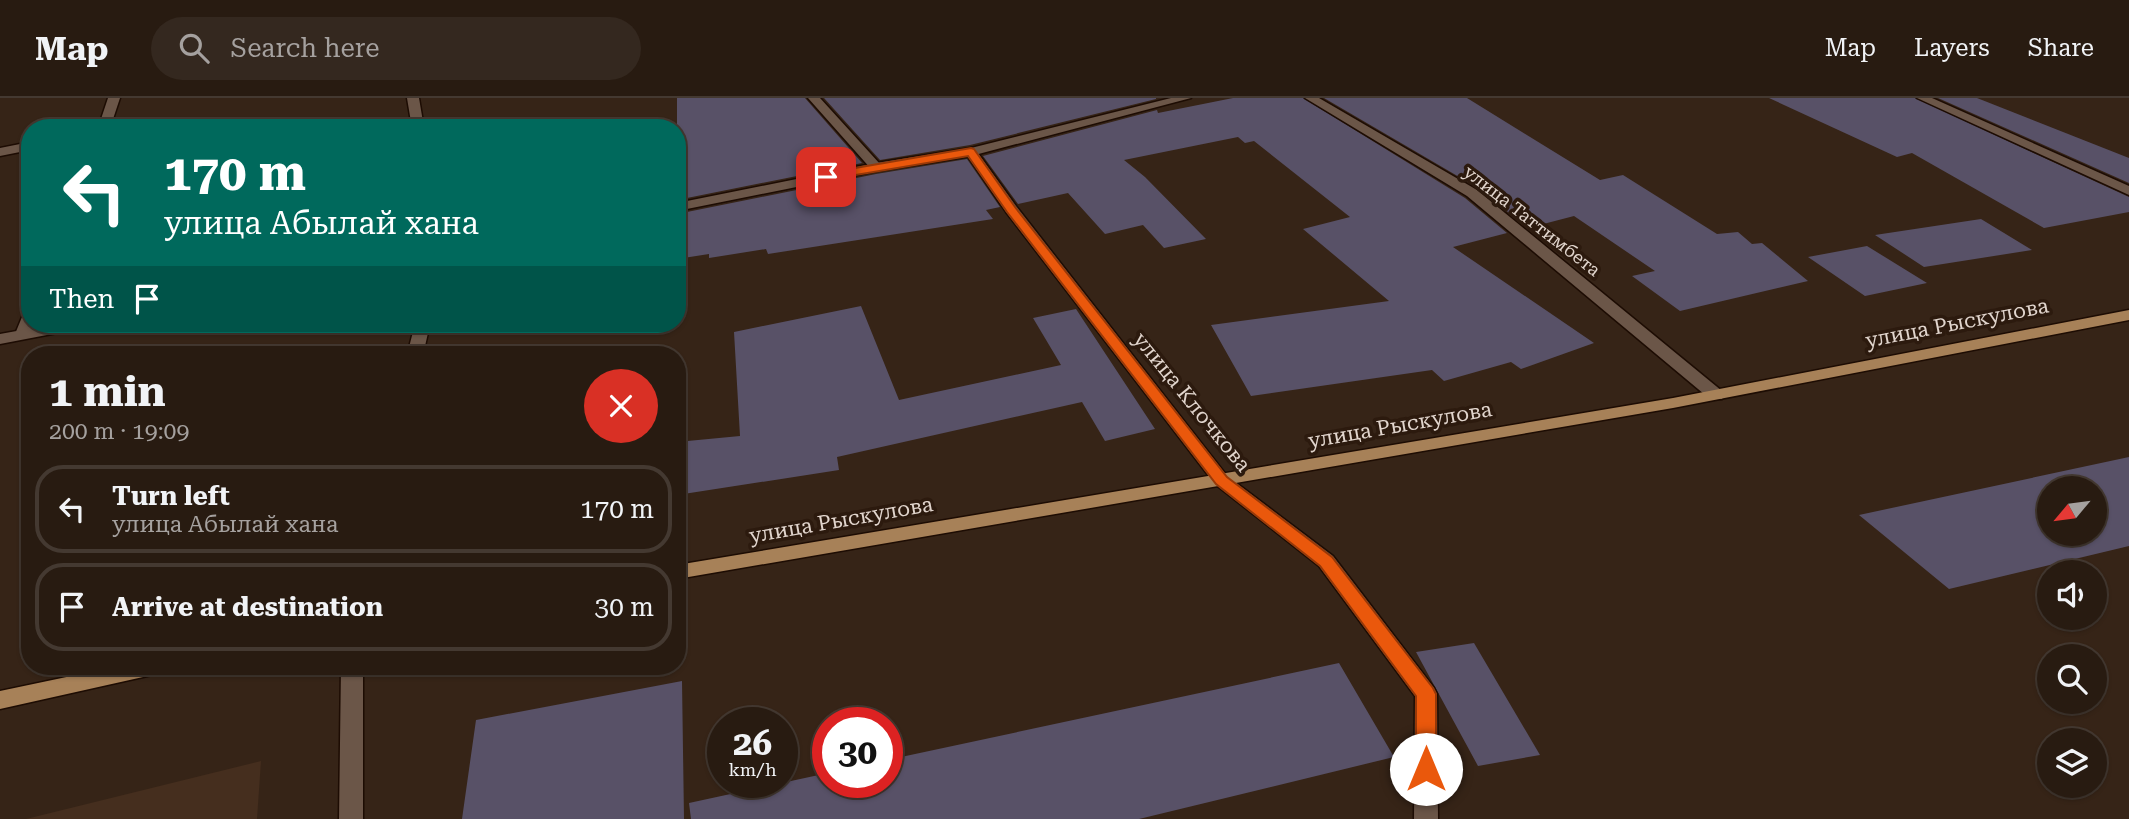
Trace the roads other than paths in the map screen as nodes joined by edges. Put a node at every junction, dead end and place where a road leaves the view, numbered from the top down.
1 (114, 98) edge
2 (413, 98) edge
3 (814, 98) edge
4 (1185, 98) edge
5 (1311, 98) edge
6 (1923, 98) edge
7 (107, 119) edge
8 (416, 119) edge
9 (21, 148) edge
10 (0, 152) edge
11 (971, 152) junction
12 (876, 167) junction
13 (2129, 191) edge
14 (686, 205) edge
15 (2129, 315) edge
16 (28, 333) edge
17 (23, 334) joint
18 (0, 339) edge
19 (1716, 395) junction
20 (1221, 480) junction
21 (686, 570) edge
22 (114, 675) edge
23 (352, 675) edge
24 (0, 699) edge
25 (351, 819) edge
26 (1426, 819) edge

1 - 7 street
2 - 8 street
3 - 12 street
4 - 11 street
5 - 19 street, улица Таттимбета
6 - 13 street
9 - 10 street
11 - 12 street
11 - 20 street, улица Клочкова
12 - 14 street
15 - 19 main road, улица Рыскулова
16 - 17 street
17 - 18 street
19 - 20 main road, улица Рыскулова
20 - 21 main road, улица Рыскулова
20 - 26 street, улица Клочкова
22 - 24 main road
23 - 25 street

